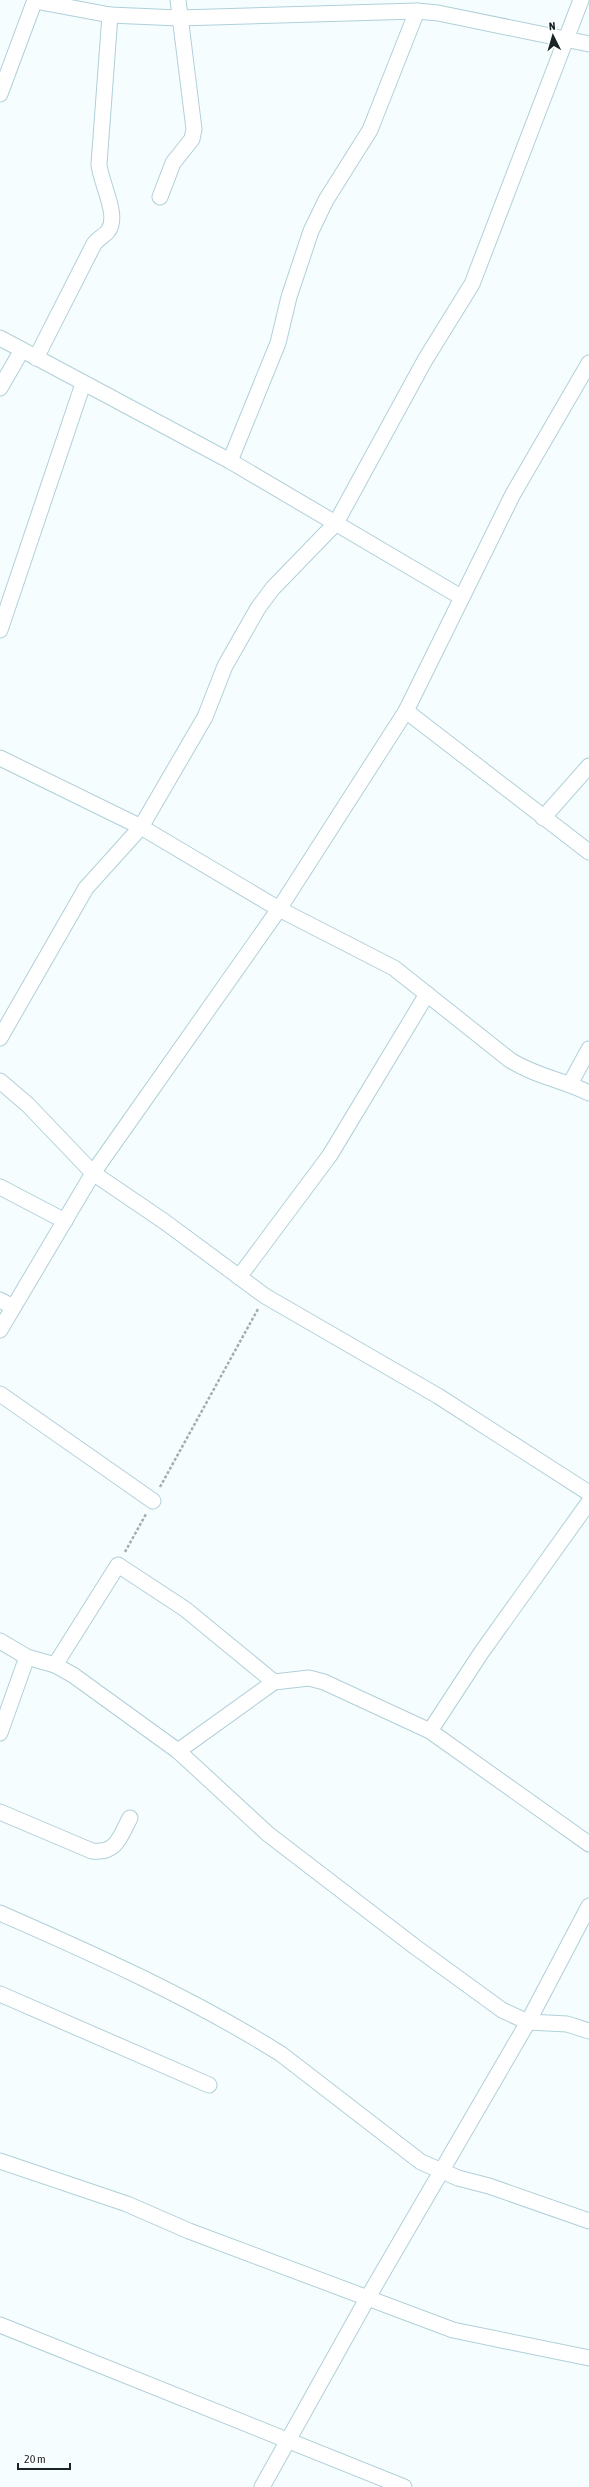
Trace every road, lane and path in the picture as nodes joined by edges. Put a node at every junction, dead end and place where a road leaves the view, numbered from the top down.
1 (178, 0) edge
2 (581, 0) edge
3 (35, 1) edge
4 (417, 11) junction
5 (110, 16) junction
6 (179, 18) junction
7 (566, 40) junction
8 (589, 44) edge
9 (1, 88) edge
10 (160, 197) dead end
11 (0, 338) edge
12 (22, 350) junction
13 (36, 358) junction
14 (589, 363) edge
15 (83, 384) junction
16 (0, 388) edge
17 (230, 461) junction
18 (336, 523) junction
19 (461, 597) junction
20 (0, 630) edge
21 (406, 711) junction
22 (0, 758) edge
23 (589, 766) edge
24 (543, 818) junction
25 (141, 827) junction
26 (589, 852) edge
27 (279, 909) junction
28 (427, 994) junction
29 (0, 1038) edge
30 (589, 1049) edge
31 (0, 1081) edge
32 (570, 1084) junction
33 (589, 1093) edge
34 (93, 1173) junction
35 (0, 1187) edge
36 (65, 1221) junction
37 (239, 1277) junction
38 (265, 1296) junction
39 (0, 1300) edge
40 (14, 1307) junction
41 (0, 1330) edge
42 (0, 1394) edge
43 (589, 1493) edge
44 (153, 1500) junction
45 (589, 1502) edge
46 (118, 1565) junction
47 (0, 1641) edge
48 (27, 1657) junction
49 (55, 1665) junction
50 (274, 1682) junction
51 (430, 1731) junction
52 (0, 1733) edge
53 (178, 1751) junction
54 (0, 1812) edge
55 (130, 1818) dead end
56 (589, 1844) edge
57 (589, 1906) edge
58 (0, 1913) edge
59 (0, 1994) edge
60 (528, 2022) junction
61 (589, 2031) edge
62 (209, 2085) dead end
63 (0, 2161) edge
64 (442, 2172) junction
65 (589, 2221) edge
66 (367, 2299) junction
67 (0, 2325) edge
68 (589, 2358) edge
69 (286, 2441) junction
70 (262, 2487) edge
71 (404, 2487) edge

1 - 6 street
2 - 7 street
3 - 5 street
3 - 9 street
4 - 6 street
4 - 7 street
4 - 17 street
5 - 6 street
5 - 13 street
6 - 10 street
7 - 8 street
7 - 18 street
11 - 12 street
12 - 13 street
12 - 16 street
13 - 15 street
14 - 19 street
15 - 17 street
15 - 20 street
17 - 18 street
18 - 19 street
18 - 25 street
19 - 21 street
21 - 24 street
21 - 27 street
22 - 25 street
23 - 24 street
24 - 26 street
25 - 27 street
25 - 29 street
27 - 28 street
27 - 34 street
28 - 32 street
28 - 37 street
30 - 32 street
31 - 34 street
32 - 33 street
34 - 36 street
34 - 37 street
35 - 36 street
36 - 40 street
37 - 38 street
38 - 43 street
38 - 44 path
39 - 40 street
40 - 41 street
42 - 44 street
44 - 46 path
45 - 51 street
46 - 49 street
46 - 50 street
47 - 48 street
48 - 49 street
48 - 52 street
49 - 53 street
50 - 51 street
50 - 53 street
51 - 56 street
53 - 60 street
54 - 55 street
57 - 60 street
58 - 64 street
59 - 62 street
60 - 61 street
60 - 64 street
63 - 66 street
64 - 65 street
64 - 66 street
66 - 68 street
66 - 69 street
67 - 69 street
69 - 70 street
69 - 71 street

